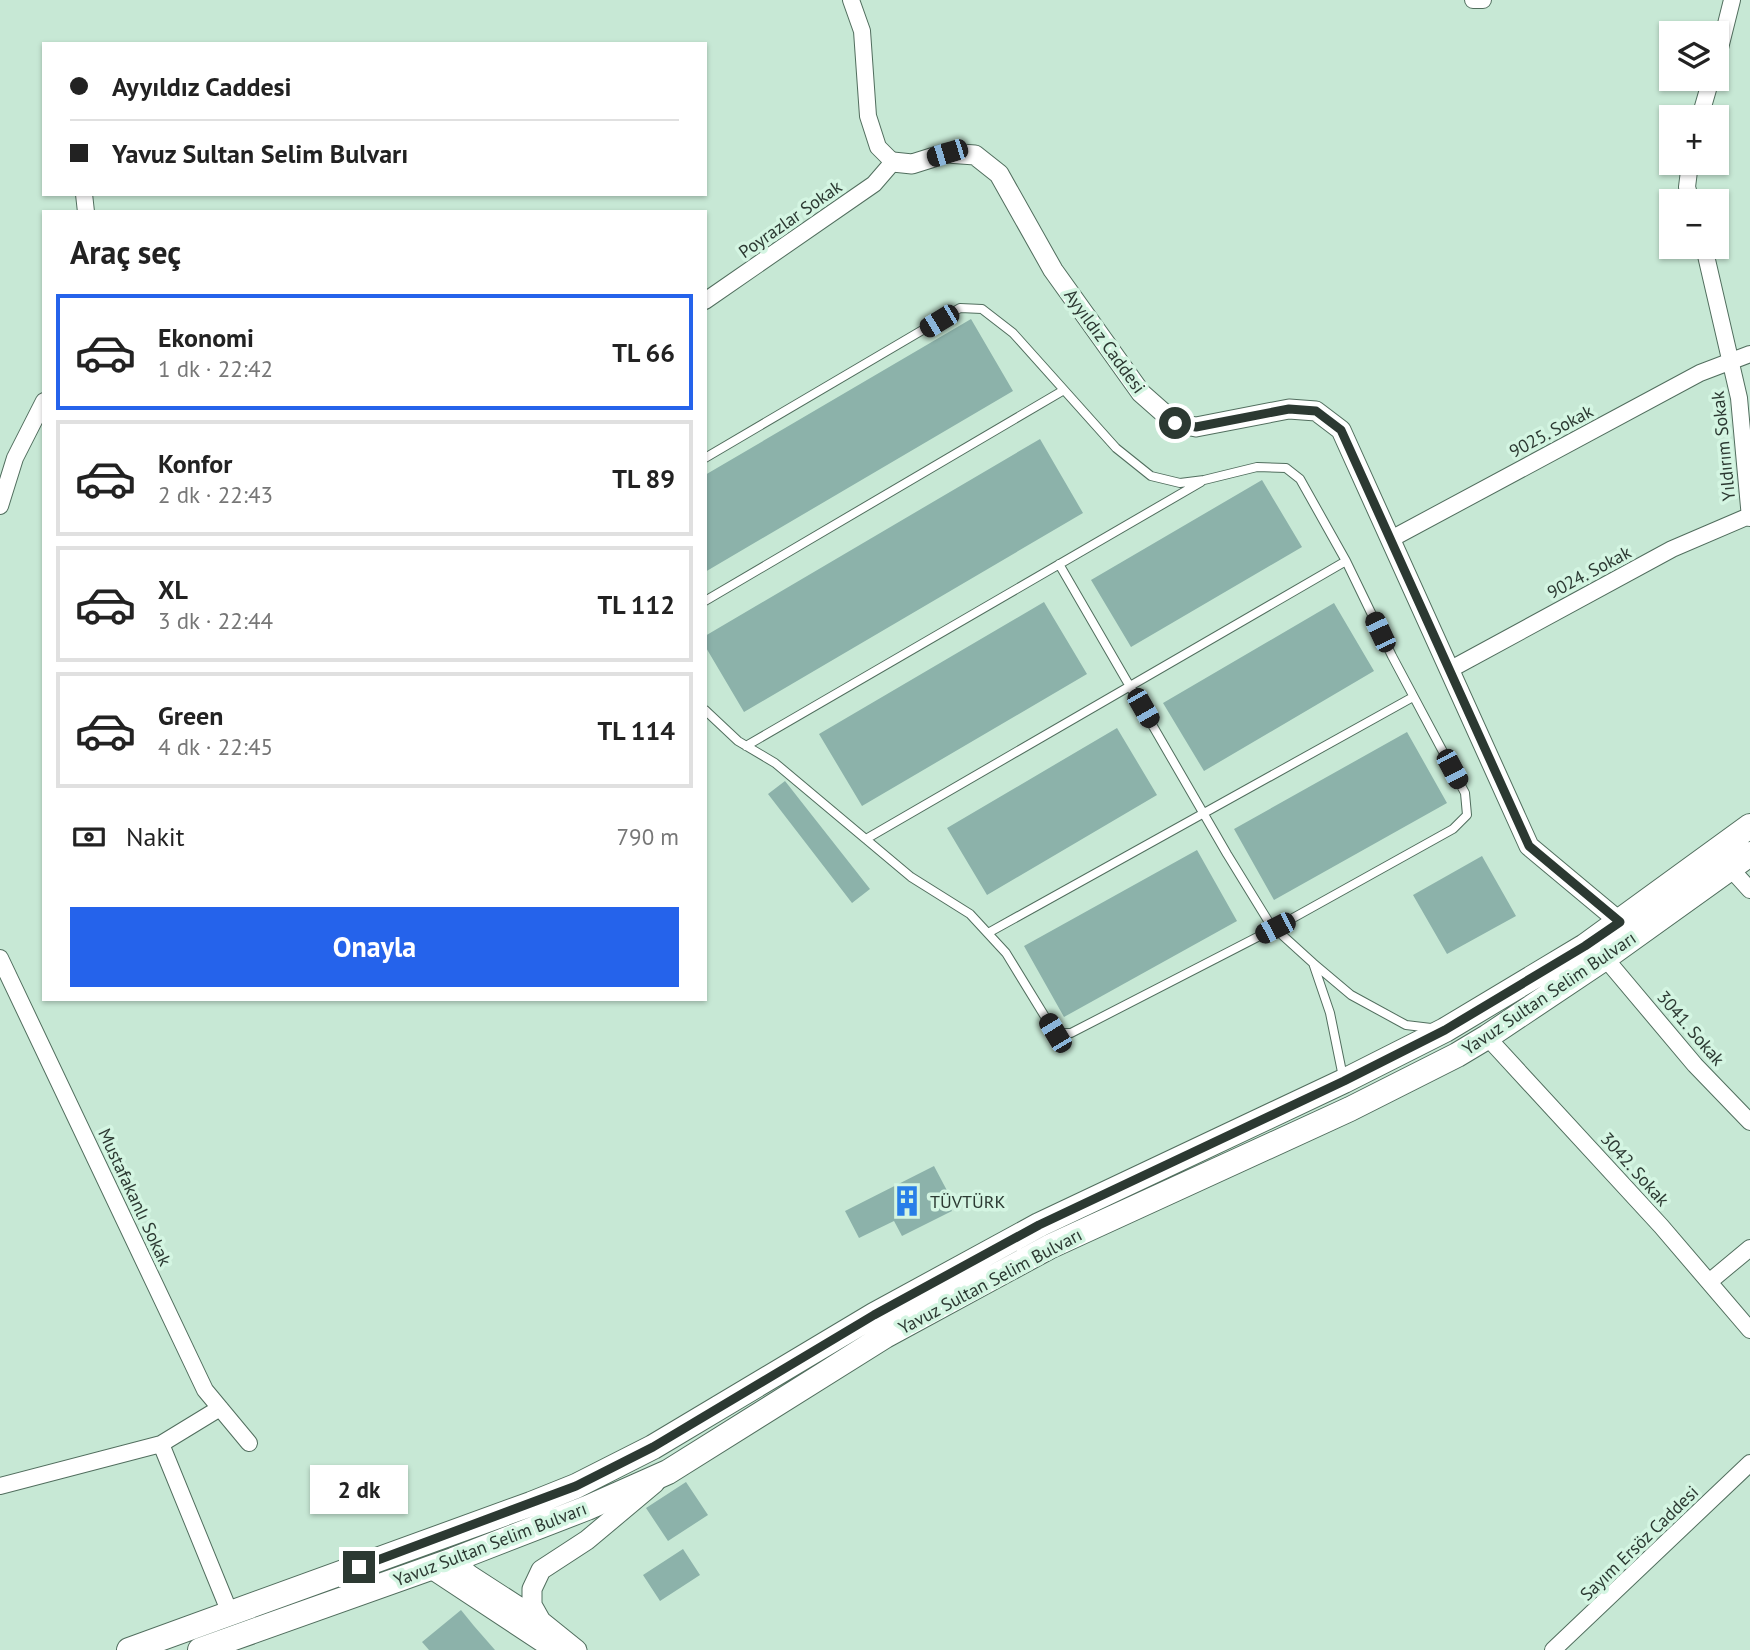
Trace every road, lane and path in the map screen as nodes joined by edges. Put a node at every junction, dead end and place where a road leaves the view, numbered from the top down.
1 (851, 0) edge
2 (1474, 0) edge
3 (1483, 0) edge
4 (1732, 0) edge
5 (1727, 21) edge
6 (892, 162) junction
7 (1707, 259) edge
8 (707, 300) edge
9 (1750, 354) edge
10 (1730, 362) junction
11 (1064, 390) junction
12 (42, 405) edge
13 (707, 457) edge
14 (1204, 480) junction
15 (0, 506) edge
16 (1750, 517) edge
17 (1391, 539) junction
18 (1346, 561) junction
19 (1059, 564) junction
20 (707, 600) edge
21 (1451, 669) junction
22 (1131, 687) junction
23 (1413, 697) junction
24 (707, 712) edge
25 (746, 746) junction
26 (1204, 814) junction
27 (1750, 826) edge
28 (866, 839) junction
29 (1740, 861) edge
30 (1750, 890) edge
31 (1620, 922) junction
32 (1275, 928) junction
33 (988, 933) junction
34 (0, 958) edge
35 (1605, 958) junction
36 (1313, 962) junction
37 (1445, 1030) junction
38 (1488, 1037) junction
39 (1344, 1081) junction
40 (1750, 1122) edge
41 (1750, 1248) edge
42 (1709, 1282) junction
43 (1750, 1330) edge
44 (220, 1408) junction
45 (249, 1443) dead end
46 (161, 1444) junction
47 (1750, 1463) edge
48 (668, 1472) junction
49 (0, 1486) edge
50 (442, 1564) junction
51 (230, 1613) junction
52 (541, 1621) junction
53 (129, 1650) edge
54 (200, 1650) edge
55 (554, 1650) edge
56 (577, 1650) edge
57 (1553, 1650) edge

1 - 6 street
2 - 3 street
4 - 5 street
6 - 8 street, Poyrazlar Sokak
6 - 17 street, Ayyıldız Caddesi
7 - 10 street, Yıldırım Sokak
9 - 10 street, 9025. Sokak
10 - 16 street, Yıldırım Sokak
10 - 17 street, 9025. Sokak
11 - 13 lane
11 - 14 lane
11 - 20 lane
12 - 15 street
14 - 18 lane
14 - 19 lane
16 - 21 street, 9024. Sokak
17 - 21 street, Ayyıldız Caddesi
18 - 22 lane
18 - 23 lane
19 - 22 lane
19 - 25 lane
21 - 31 street, Ayyıldız Caddesi
22 - 26 lane
22 - 28 lane
23 - 26 lane
23 - 32 lane
24 - 25 lane
25 - 28 lane
26 - 32 lane
26 - 33 lane
27 - 31 main road, Yavuz Sultan Selim Bulvarı
28 - 33 lane
29 - 30 street
29 - 35 main road, Yavuz Sultan Selim Bulvarı
31 - 37 main road, Yavuz Sultan Selim Bulvarı
32 - 33 lane
32 - 36 lane
34 - 44 street, Mustafakanlı Sokak
35 - 38 main road, Yavuz Sultan Selim Bulvarı
35 - 40 street, 3041. Sokak
36 - 37 lane
36 - 39 lane
37 - 39 main road, Yavuz Sultan Selim Bulvarı
38 - 42 street, 3042. Sokak
38 - 48 main road, Yavuz Sultan Selim Bulvarı
39 - 51 main road, Yavuz Sultan Selim Bulvarı
41 - 42 street
42 - 43 street, 3042. Sokak
44 - 45 street, Mustafakanlı Sokak
44 - 46 street
46 - 49 street
46 - 51 street
47 - 57 street, Sayım Ersöz Caddesi
48 - 50 main road, Yavuz Sultan Selim Bulvarı
48 - 52 street
50 - 52 street
50 - 54 main road, Yavuz Sultan Selim Bulvarı
50 - 55 street
51 - 53 main road, Yavuz Sultan Selim Bulvarı
52 - 56 street

